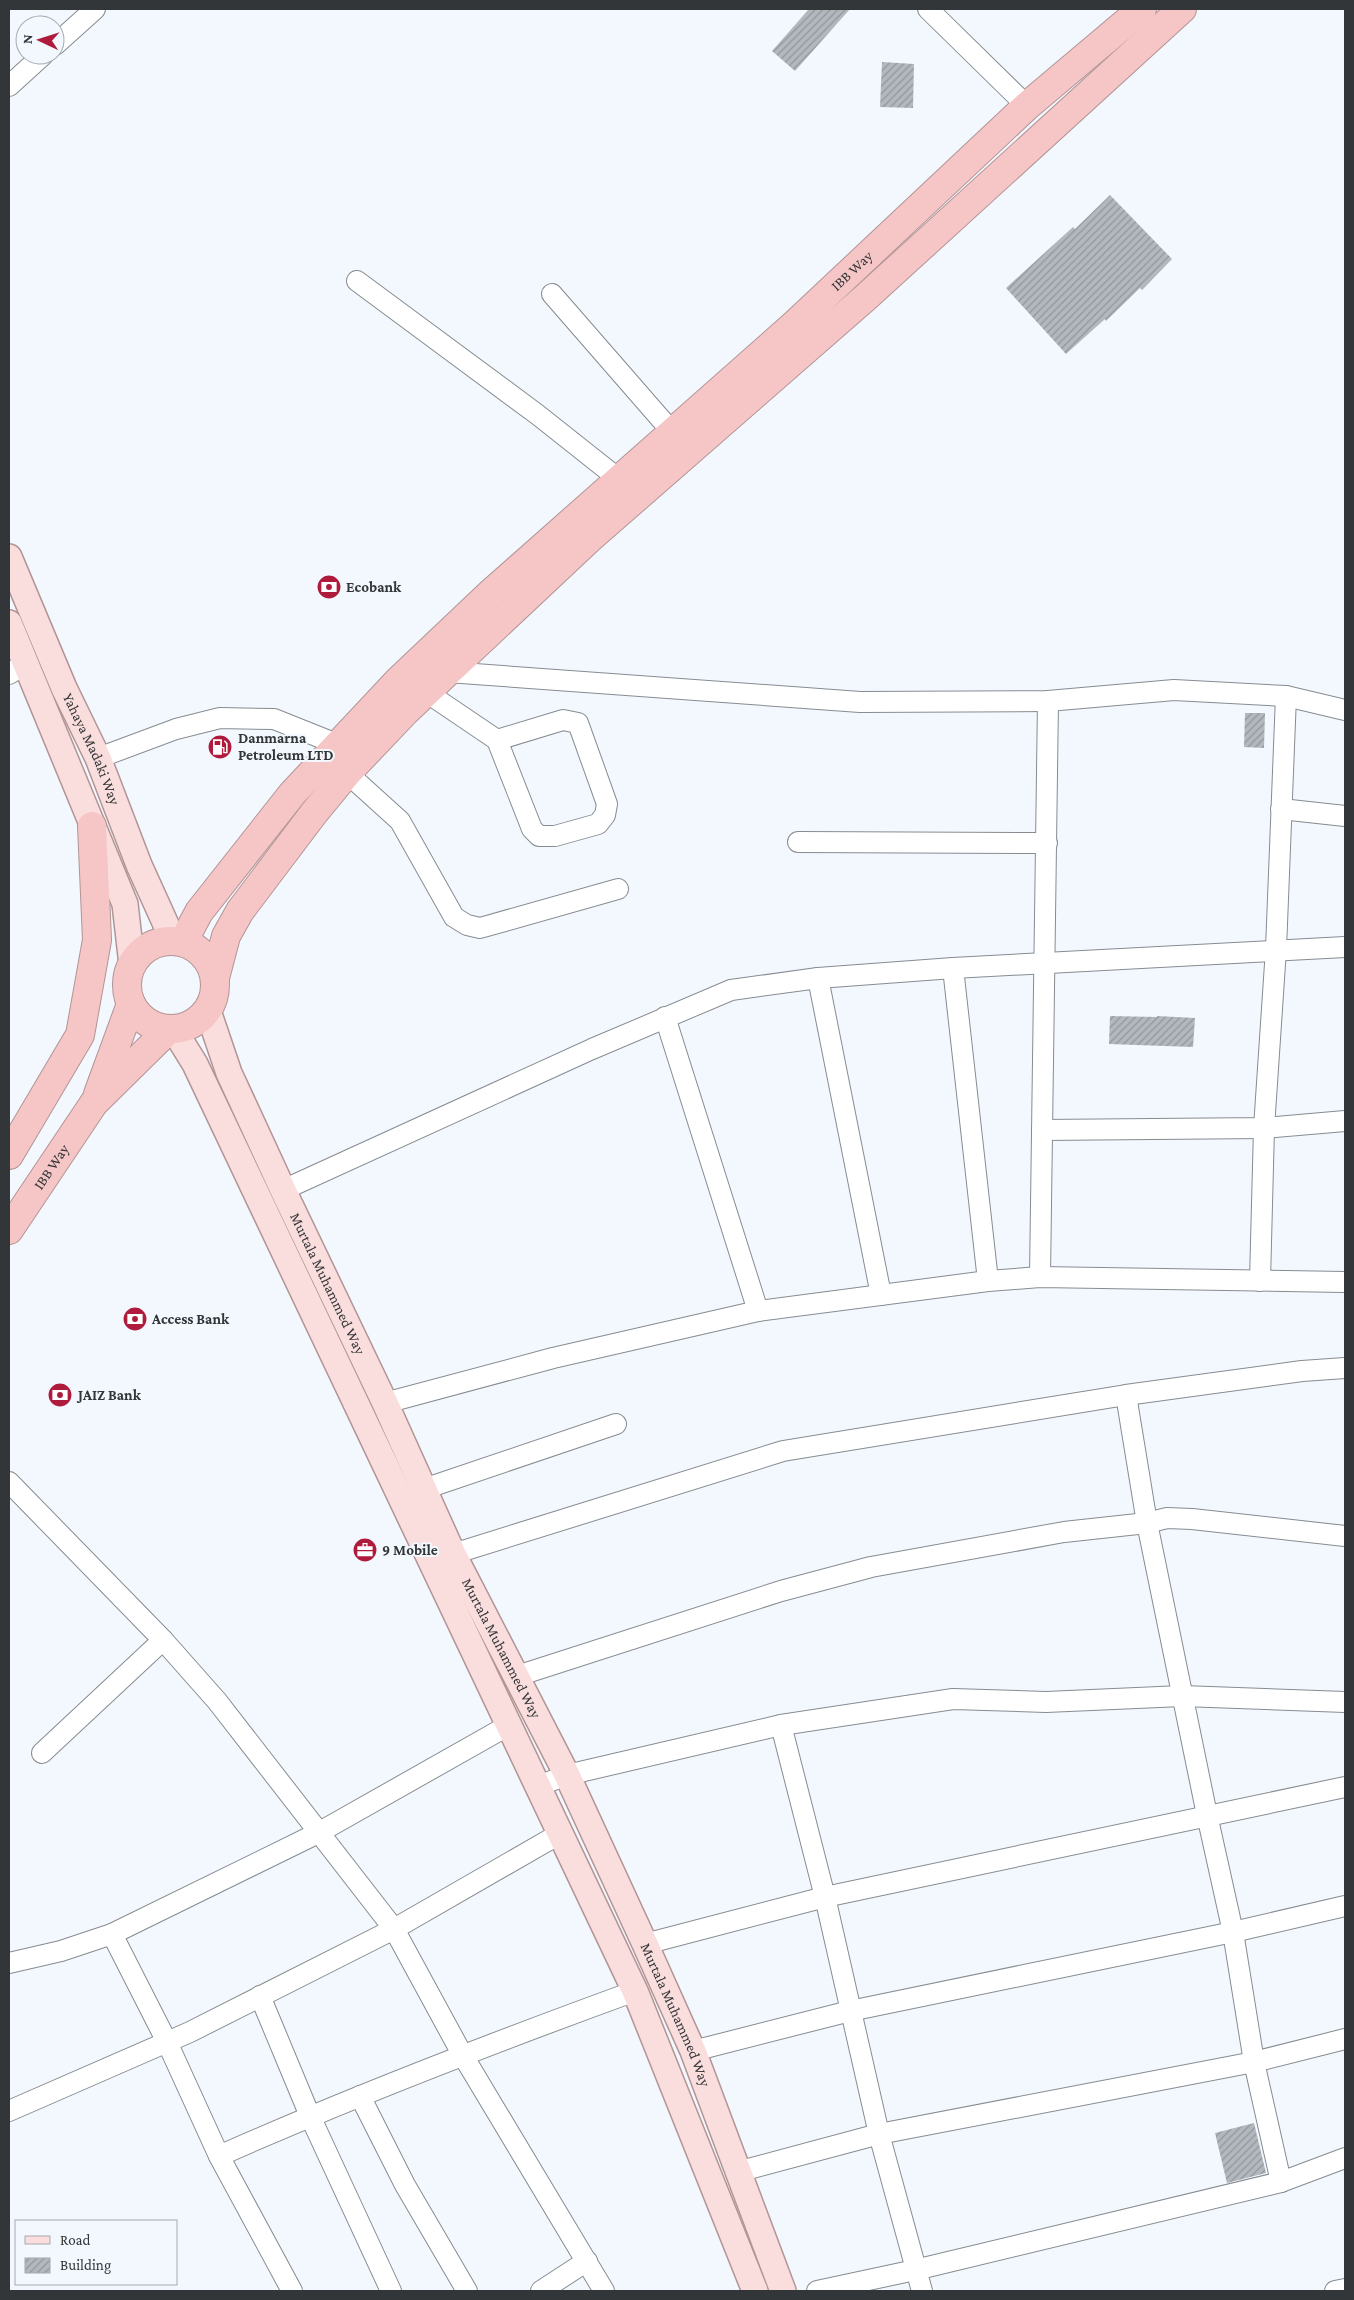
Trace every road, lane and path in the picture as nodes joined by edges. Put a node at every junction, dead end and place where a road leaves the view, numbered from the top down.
1 (94, 9) edge
2 (928, 9) edge
3 (1142, 9) edge
4 (1165, 15) edge
5 (65, 35) edge
6 (32, 65) edge
7 (9, 86) edge
8 (1026, 106) junction
9 (357, 281) dead end
10 (552, 294) dead end
11 (673, 433) junction
12 (620, 480) junction
13 (9, 557) edge
14 (9, 624) edge
15 (17, 668) edge
16 (447, 672) junction
17 (426, 692) junction
18 (1286, 696) junction
19 (1048, 702) junction
20 (1345, 710) edge
21 (497, 740) junction
22 (339, 745) junction
23 (98, 758) junction
24 (347, 772) junction
25 (1281, 809) junction
26 (1345, 816) edge
27 (92, 826) junction
28 (798, 842) dead end
29 (1047, 843) junction
30 (618, 888) dead end
31 (178, 941) junction
32 (1345, 947) edge
33 (1276, 949) junction
34 (1043, 963) junction
35 (132, 965) junction
36 (953, 968) junction
37 (215, 978) junction
38 (818, 978) junction
39 (131, 1004) junction
40 (208, 1011) junction
41 (665, 1017) junction
42 (171, 1030) junction
43 (94, 1104) junction
44 (1345, 1121) edge
45 (1264, 1128) junction
46 (1042, 1130) junction
47 (9, 1154) edge
48 (283, 1190) junction
49 (9, 1230) edge
50 (1040, 1277) junction
51 (988, 1281) junction
52 (1260, 1281) junction
53 (1345, 1282) edge
54 (881, 1295) junction
55 (758, 1311) junction
56 (1345, 1368) edge
57 (1126, 1396) junction
58 (385, 1403) junction
59 (616, 1424) dead end
60 (9, 1482) edge
61 (424, 1489) junction
62 (1147, 1523) junction
63 (1345, 1536) edge
64 (453, 1554) junction
65 (163, 1640) junction
66 (517, 1676) junction
67 (1182, 1696) junction
68 (1345, 1702) edge
69 (509, 1725) junction
70 (781, 1725) junction
71 (42, 1753) dead end
72 (566, 1775) junction
73 (538, 1786) junction
74 (1345, 1786) edge
75 (1207, 1815) junction
76 (318, 1833) junction
77 (560, 1833) junction
78 (825, 1897) junction
79 (1345, 1906) edge
80 (394, 1929) junction
81 (1234, 1932) junction
82 (112, 1934) junction
83 (645, 1944) junction
84 (9, 1963) edge
85 (636, 1991) junction
86 (260, 1996) junction
87 (850, 2011) junction
88 (1345, 2040) edge
89 (167, 2042) junction
90 (693, 2051) junction
91 (462, 2054) junction
92 (1254, 2062) junction
93 (360, 2096) junction
94 (9, 2111) edge
95 (310, 2116) junction
96 (879, 2134) junction
97 (220, 2156) junction
98 (1345, 2158) edge
99 (738, 2172) junction
100 (1281, 2182) junction
101 (587, 2261) junction
102 (915, 2270) junction
103 (1345, 2289) edge
104 (292, 2291) edge
105 (391, 2291) edge
106 (467, 2291) edge
107 (541, 2291) edge
108 (604, 2291) edge
109 (754, 2291) edge
110 (783, 2291) edge
111 (817, 2291) edge
112 (922, 2291) edge
113 (1335, 2291) edge

1 - 5 street
2 - 8 street
3 - 8 highway, IBB Way
4 - 16 highway
6 - 7 street
8 - 11 highway, IBB Way
9 - 12 street
10 - 11 street
11 - 12 highway, IBB Way
12 - 22 highway, IBB Way
13 - 23 main road, Yahaya Madaki Way
14 - 15 main road, Yahaya Madaki Way
15 - 27 main road, Yahaya Madaki Way
16 - 17 highway
16 - 19 street
17 - 21 street
17 - 24 highway
18 - 19 street
18 - 20 street
18 - 25 street
19 - 29 street
21 - 21 street
22 - 23 street
22 - 31 highway, IBB Way
23 - 31 main road, Yahaya Madaki Way
24 - 30 street
24 - 37 highway
25 - 26 street
25 - 33 street
27 - 35 main road, Yahaya Madaki Way
27 - 47 highway
28 - 29 street
29 - 34 street
31 - 35 highway
31 - 37 highway
32 - 33 street
33 - 34 street
33 - 45 street
34 - 36 street
34 - 46 street
35 - 39 highway
36 - 38 street
36 - 51 street
37 - 40 highway
38 - 41 street
38 - 54 street
39 - 42 highway
39 - 43 highway, IBB Way
40 - 42 highway
40 - 48 main road, Murtala Muhammed Way
41 - 48 street
41 - 55 street
42 - 43 highway, IBB Way
42 - 69 main road, Murtala Muhammed Way
43 - 49 highway, IBB Way
44 - 45 street
45 - 46 street
45 - 52 street
46 - 50 street
48 - 58 main road, Murtala Muhammed Way
50 - 51 street
50 - 52 street
51 - 54 street
52 - 53 street
54 - 55 street
55 - 58 street
56 - 57 street
57 - 62 street
57 - 64 street
58 - 61 main road, Murtala Muhammed Way
59 - 61 street
60 - 65 street
61 - 64 main road, Murtala Muhammed Way
62 - 63 street
62 - 66 street
62 - 67 street
64 - 66 main road, Murtala Muhammed Way
65 - 71 street
65 - 76 street
66 - 72 main road, Murtala Muhammed Way
67 - 68 street
67 - 70 street
67 - 75 street
69 - 73 main road, Murtala Muhammed Way
69 - 76 street
70 - 72 street
70 - 78 street
72 - 73 street
72 - 83 main road, Murtala Muhammed Way
73 - 77 main road, Murtala Muhammed Way
74 - 75 street
75 - 78 street
75 - 81 street
76 - 80 street
76 - 82 street
77 - 80 street
77 - 85 main road, Murtala Muhammed Way
78 - 83 street
78 - 87 street
79 - 81 street
80 - 86 street
80 - 91 street
81 - 87 street
81 - 92 street
82 - 84 street
82 - 89 street
83 - 90 main road, Murtala Muhammed Way
85 - 91 street
85 - 109 main road, Murtala Muhammed Way
86 - 89 street
86 - 95 street
87 - 90 street
87 - 96 street
88 - 92 street
89 - 94 street
89 - 97 street
90 - 99 main road, Murtala Muhammed Way
91 - 93 street
91 - 101 street
92 - 96 street
92 - 100 street
93 - 95 street
93 - 106 street
95 - 97 street
95 - 105 street
96 - 99 street
96 - 102 street
97 - 104 street
98 - 100 street
99 - 110 main road, Murtala Muhammed Way
100 - 102 street
101 - 107 street
101 - 108 street
102 - 111 street
102 - 112 street
103 - 113 street

